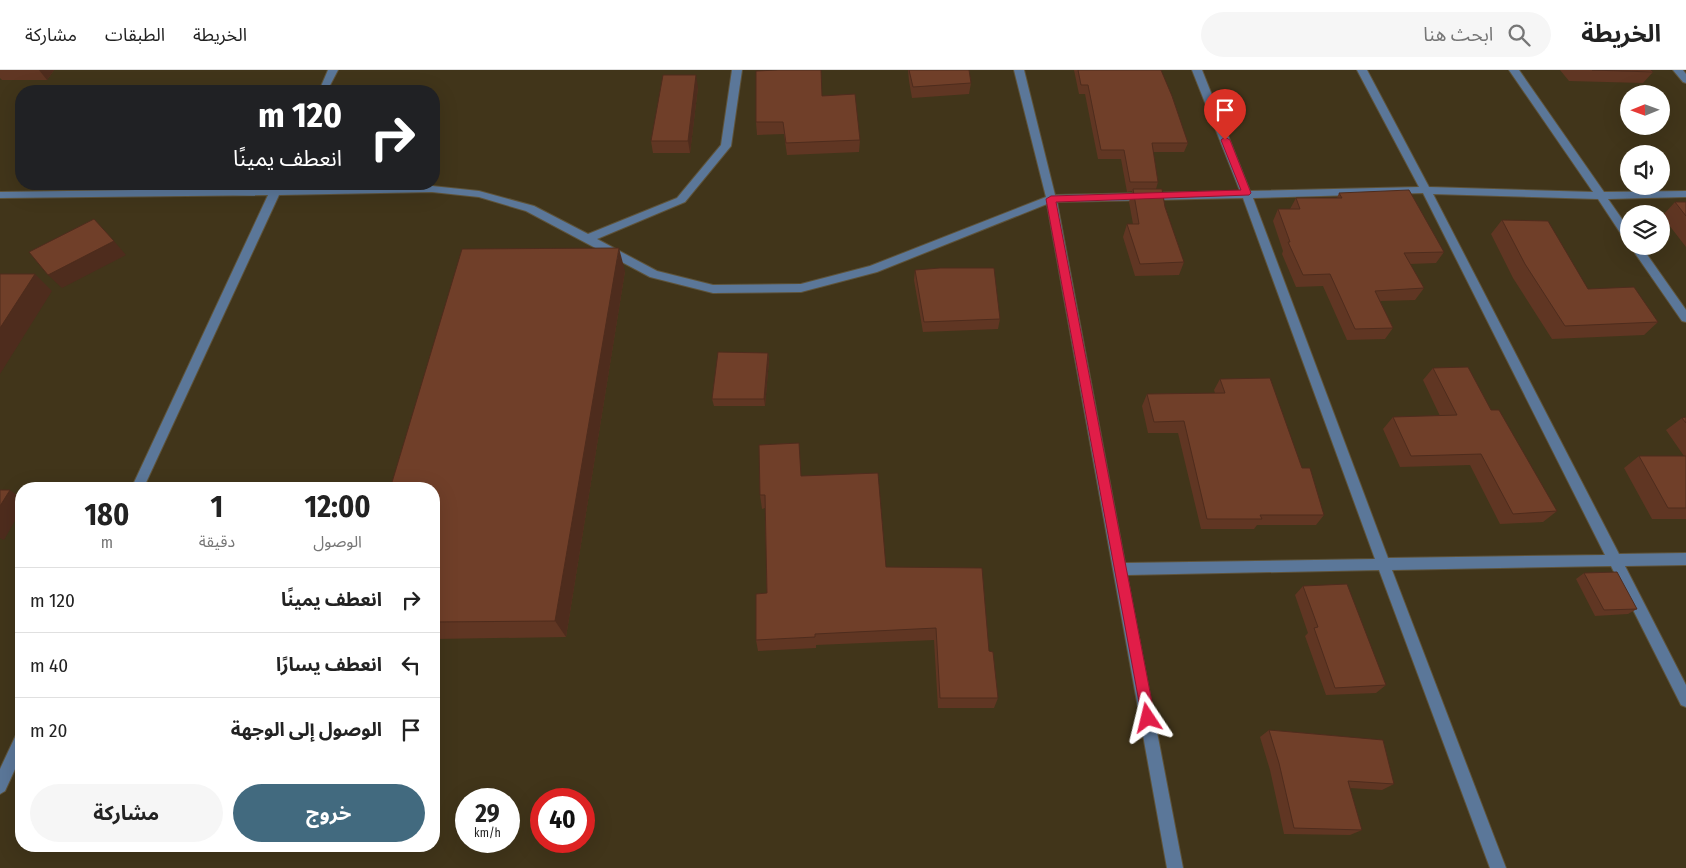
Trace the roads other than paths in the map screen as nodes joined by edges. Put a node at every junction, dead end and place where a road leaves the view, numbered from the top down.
1 (333, 70) edge
2 (737, 70) edge
3 (1019, 70) edge
4 (1197, 70) edge
5 (1362, 70) edge
6 (1514, 70) edge
7 (1678, 70) edge
8 (1686, 80) edge
9 (326, 85) edge
10 (198, 190) edge
11 (276, 190) edge
12 (440, 190) edge
13 (1426, 190) junction
14 (1246, 193) junction
15 (1686, 194) edge
16 (0, 195) edge
17 (1600, 196) junction
18 (1051, 199) junction
19 (1620, 224) edge
20 (589, 238) junction
21 (1641, 255) edge
22 (1686, 318) edge
23 (140, 482) edge
24 (1686, 559) edge
25 (1615, 561) junction
26 (1382, 563) junction
27 (1121, 569) junction
28 (1686, 700) edge
29 (15, 753) edge
30 (0, 786) edge
31 (1175, 868) edge
32 (1498, 868) edge

1 - 9 street
2 - 20 street
3 - 18 street
4 - 14 street
5 - 13 street
6 - 17 street
7 - 8 street
10 - 16 street
11 - 23 street
12 - 20 street
13 - 14 street
13 - 17 street
13 - 25 street
14 - 18 street
14 - 26 street
15 - 17 street
17 - 19 street
18 - 20 street
18 - 27 street
21 - 22 street
24 - 25 street
25 - 26 street
25 - 28 street
26 - 27 street
26 - 32 street
27 - 31 street
29 - 30 street

